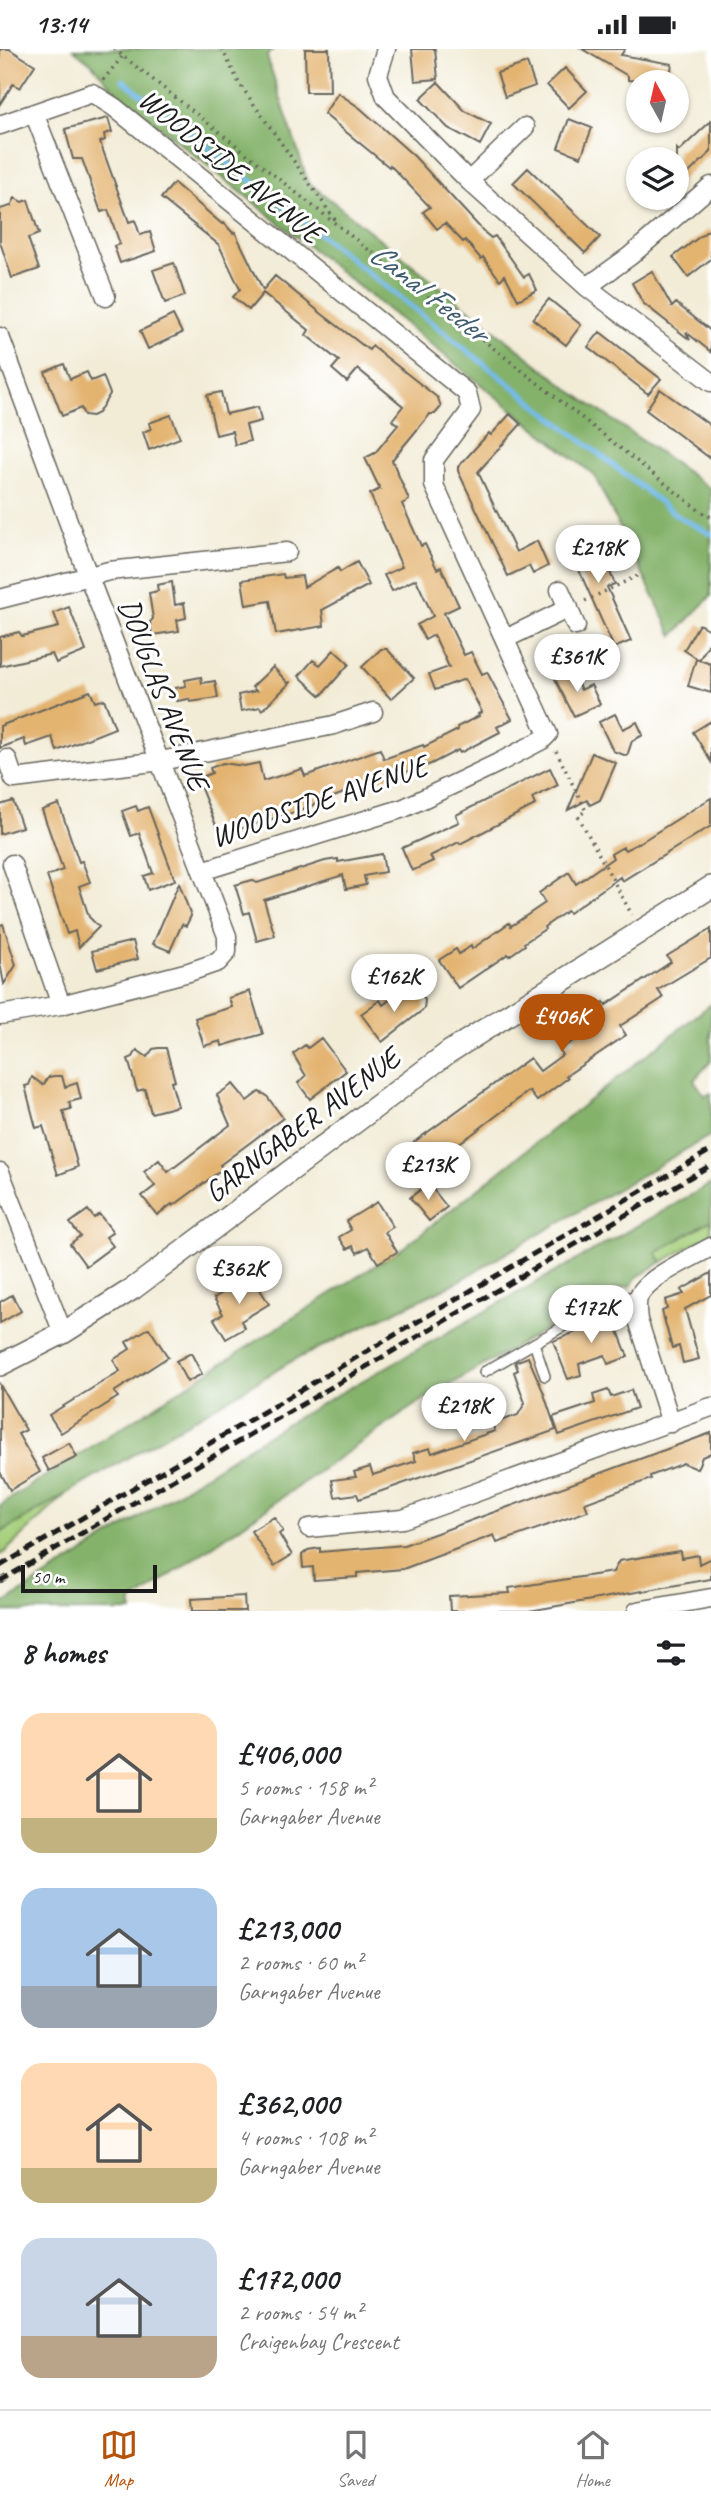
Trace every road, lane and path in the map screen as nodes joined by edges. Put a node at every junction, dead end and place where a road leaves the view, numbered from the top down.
1 (114, 49) edge
2 (222, 49) edge
3 (386, 49) edge
4 (123, 56) junction
5 (92, 93) junction
6 (34, 113) junction
7 (0, 125) edge
8 (525, 127) dead end
9 (469, 181) junction
10 (711, 186) edge
11 (341, 229) junction
12 (587, 287) junction
13 (106, 297) dead end
14 (0, 337) edge
15 (711, 382) edge
16 (711, 517) edge
17 (287, 552) dead end
18 (88, 575) junction
19 (637, 576) dead end
20 (560, 590) dead end
21 (0, 599) edge
22 (569, 608) junction
23 (576, 626) dead end
24 (505, 639) junction
25 (373, 712) dead end
26 (548, 734) junction
27 (6, 759) dead end
28 (160, 761) junction
29 (12, 864) dead end
30 (202, 871) junction
31 (711, 887) edge
32 (640, 932) junction
33 (61, 1005) junction
34 (0, 1015) edge
35 (0, 1171) edge
36 (711, 1247) edge
37 (639, 1296) junction
38 (63, 1333) junction
39 (534, 1343) junction
40 (0, 1365) edge
41 (484, 1373) dead end
42 (545, 1376) dead end
43 (711, 1407) edge
44 (671, 1423) junction
45 (309, 1528) dead end
46 (711, 1598) edge
47 (637, 1611) edge

1 - 4 path
2 - 11 path
3 - 9 street
4 - 5 path
4 - 11 path
5 - 6 street
5 - 24 street, WOODSIDE AVENUE
6 - 7 street
6 - 13 street
8 - 9 street
9 - 12 street
10 - 12 street
11 - 16 path
12 - 15 street
14 - 18 street, DOUGLAS AVENUE
17 - 18 street, DOUGLAS AVENUE
18 - 21 street
18 - 28 street, DOUGLAS AVENUE
19 - 22 path
20 - 22 street
22 - 23 street
22 - 24 street
24 - 26 street, WOODSIDE AVENUE
25 - 28 street
26 - 30 street, WOODSIDE AVENUE
26 - 32 path
27 - 28 street
28 - 30 street, DOUGLAS AVENUE
29 - 33 street
30 - 33 street, DOUGLAS AVENUE
31 - 32 street, GARNGABER AVENUE
32 - 38 street, GARNGABER AVENUE
33 - 34 street
35 - 38 street
36 - 37 street
37 - 39 lane
37 - 44 street
38 - 40 street, GARNGABER AVENUE
39 - 41 lane
39 - 42 lane
43 - 44 street
44 - 45 street
46 - 47 street

